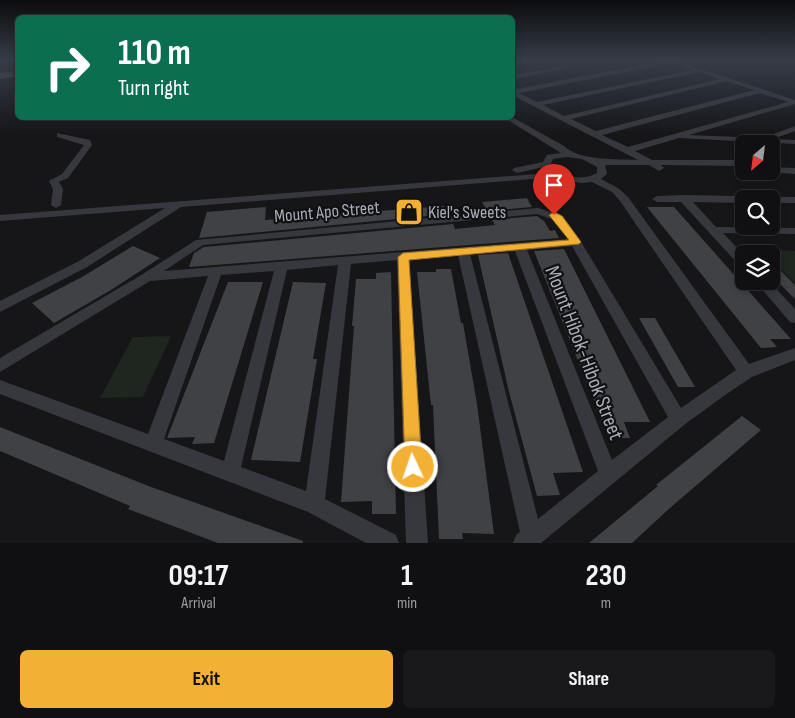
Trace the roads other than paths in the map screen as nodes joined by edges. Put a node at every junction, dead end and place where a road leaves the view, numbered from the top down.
1 (546, 85) edge
2 (626, 85) edge
3 (707, 85) edge
4 (748, 85) edge
5 (763, 90) junction
6 (515, 92) edge
7 (515, 93) edge
8 (795, 102) edge
9 (537, 104) junction
10 (564, 118) junction
11 (512, 120) edge
12 (795, 128) edge
13 (595, 134) junction
14 (60, 135) dead end
15 (776, 135) edge
16 (675, 136) junction
17 (735, 139) edge
18 (780, 141) edge
19 (795, 142) edge
20 (628, 150) junction
21 (567, 154) junction
22 (596, 162) junction
23 (735, 163) edge
24 (546, 164) junction
25 (780, 165) edge
26 (656, 166) junction
27 (795, 166) edge
28 (735, 169) edge
29 (780, 170) edge
30 (795, 171) edge
31 (598, 175) junction
32 (560, 176) junction
33 (683, 198) junction
34 (656, 199) dead end
35 (175, 200) junction
36 (795, 200) edge
37 (56, 205) junction
38 (0, 210) edge
39 (0, 218) edge
40 (713, 230) junction
41 (795, 231) edge
42 (576, 242) junction
43 (520, 247) junction
44 (463, 252) junction
45 (735, 253) edge
46 (403, 257) junction
47 (345, 262) junction
48 (281, 267) junction
49 (215, 273) junction
50 (147, 277) junction
51 (769, 290) edge
52 (0, 300) edge
53 (0, 307) edge
54 (795, 318) edge
55 (795, 354) edge
56 (0, 366) edge
57 (746, 372) junction
58 (0, 387) edge
59 (678, 419) junction
60 (152, 444) junction
61 (230, 473) junction
62 (609, 475) junction
63 (314, 504) junction
64 (528, 540) edge
65 (388, 543) edge
66 (417, 543) edge

1 - 6 street
2 - 9 street
3 - 10 street
4 - 5 street
5 - 8 street
5 - 13 street
7 - 9 street
8 - 16 street
9 - 10 street
10 - 13 street
11 - 21 street
12 - 15 street
13 - 20 street
14 - 37 street
16 - 17 street
16 - 20 street
18 - 19 street
20 - 26 street
21 - 22 street
21 - 24 street
22 - 26 street
22 - 31 street
23 - 26 street
24 - 32 street
24 - 35 street
25 - 27 street
26 - 28 street
26 - 31 street
29 - 30 street
31 - 32 street
31 - 57 street
32 - 35 street
33 - 34 street
33 - 36 street
33 - 40 street
35 - 37 street
35 - 39 street
35 - 52 street
35 - 53 street
37 - 38 street
40 - 41 street
40 - 45 street
42 - 43 street
42 - 50 street, Mount Apo Street
42 - 59 street
43 - 44 street
43 - 62 street, Mount Hibok-Hibok Street
44 - 46 street
44 - 64 street
46 - 47 street
46 - 66 street
47 - 48 street
47 - 63 street
48 - 49 street
48 - 61 street
49 - 50 street
49 - 60 street
50 - 56 street
51 - 54 street
55 - 57 street
57 - 59 street
58 - 60 street
59 - 62 street
60 - 61 street
61 - 63 street
62 - 64 street
63 - 65 street

